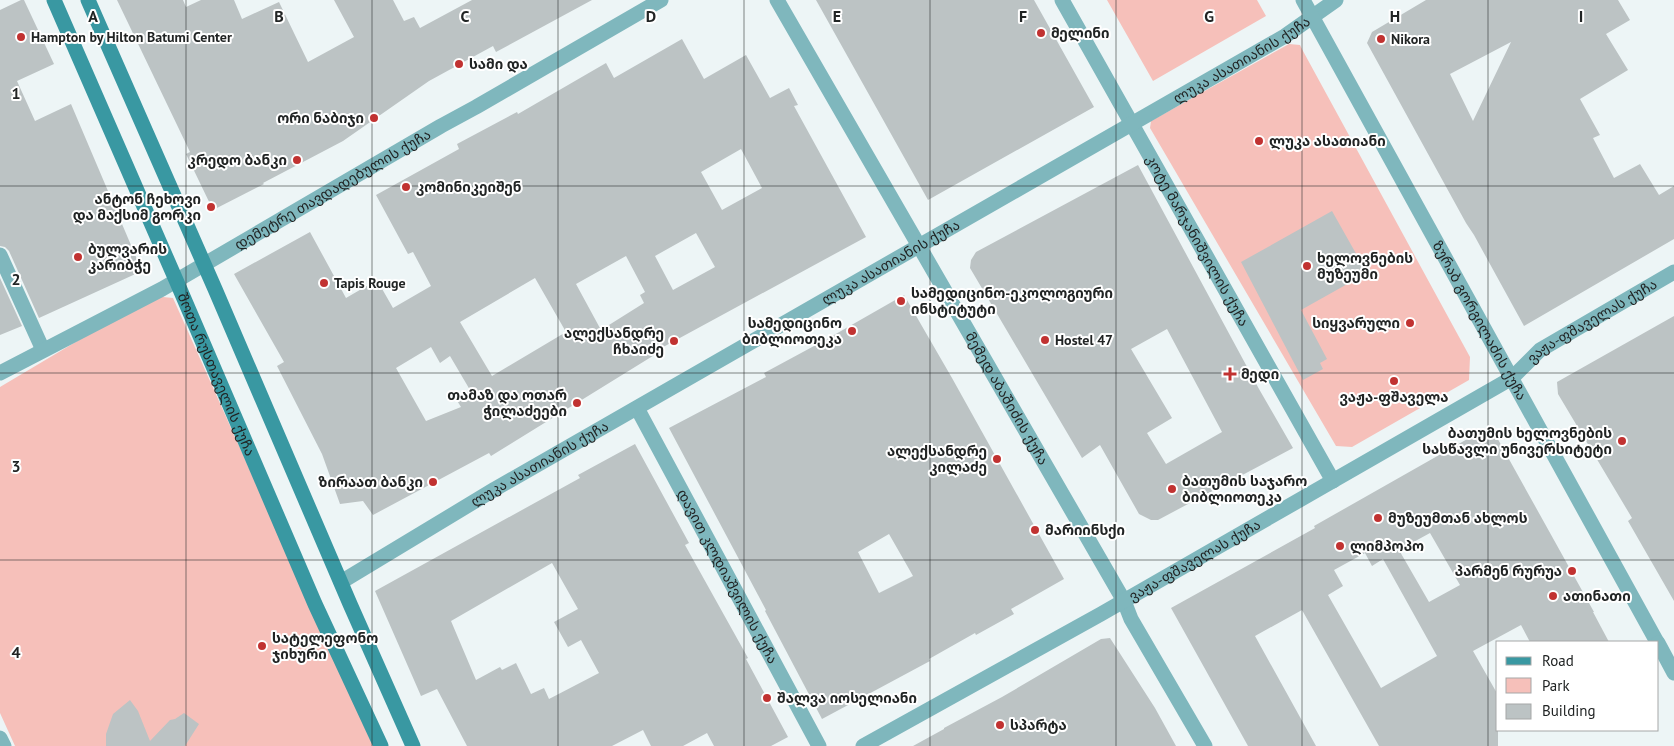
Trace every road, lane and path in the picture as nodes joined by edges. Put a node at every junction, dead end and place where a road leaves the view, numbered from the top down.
1 (54, 0) edge
2 (88, 0) edge
3 (661, 0) edge
4 (777, 0) edge
5 (1062, 0) edge
6 (1303, 0) edge
7 (1336, 0) edge
8 (1313, 16) junction
9 (1131, 124) junction
10 (919, 246) junction
11 (0, 255) edge
12 (204, 265) junction
13 (1674, 272) edge
14 (176, 280) junction
15 (43, 350) junction
16 (0, 372) edge
17 (1512, 378) junction
18 (637, 408) junction
19 (1333, 481) junction
20 (341, 582) junction
21 (1124, 601) junction
22 (1657, 641) edge
23 (1659, 645) edge
24 (1674, 673) edge
25 (0, 738) edge
26 (4, 746) edge
27 (380, 746) edge
28 (413, 746) edge
29 (819, 746) edge
30 (863, 746) edge
31 (1205, 746) edge

1 - 14 main road, შოთა რუსთაველის ქუჩა
2 - 12 main road
3 - 12 street, დემეტრე თავდადებულის ქუჩა
4 - 10 street, მემედ აბაშიძის ქუჩა
5 - 9 street, კოტე მარჯანიშვილის ქუჩა
6 - 8 street, ზურაბ გორგილაძის ქუჩა
7 - 8 street, ლუკა ასათიანის ქუჩა
8 - 9 street, ლუკა ასათიანის ქუჩა
8 - 17 street, ზურაბ გორგილაძის ქუჩა
9 - 10 street, ლუკა ასათიანის ქუჩა
9 - 19 street, კოტე მარჯანიშვილის ქუჩა
10 - 18 street, ლუკა ასათიანის ქუჩა
10 - 21 street, მემედ აბაშიძის ქუჩა
11 - 15 street
12 - 14 street, დემეტრე თავდადებულის ქუჩა
12 - 20 main road
13 - 17 street, ვაჟა-ფშაველას ქუჩა
14 - 15 street, დემეტრე თავდადებულის ქუჩა
14 - 27 main road, შოთა რუსთაველის ქუჩა
15 - 16 street, დემეტრე თავდადებულის ქუჩა
17 - 19 street, ვაჟა-ფშაველას ქუჩა
17 - 22 street, ზურაბ გორგილაძის ქუჩა
18 - 20 street, ლუკა ასათიანის ქუჩა
18 - 29 street, დავით კლდიაშვილის ქუჩა
19 - 21 street, ვაჟა-ფშაველას ქუჩა
20 - 28 main road
21 - 30 street, ვაჟა-ფშაველას ქუჩა
21 - 31 street, მემედ აბაშიძის ქუჩა
23 - 24 street, ზურაბ გორგილაძის ქუჩა
25 - 26 street

